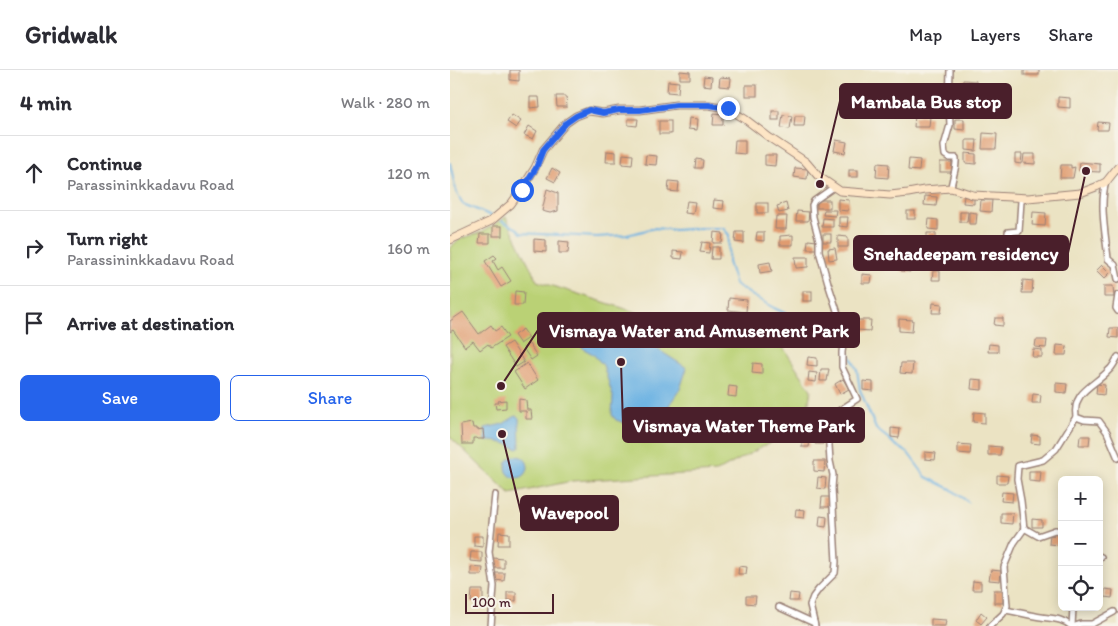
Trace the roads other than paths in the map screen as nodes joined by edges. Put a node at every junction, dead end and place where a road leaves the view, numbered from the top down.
1 (950, 70) edge
2 (1118, 166) edge
3 (1106, 182) junction
4 (834, 188) junction
5 (951, 188) junction
6 (1028, 198) junction
7 (450, 240) edge
8 (958, 266) dead end
9 (1118, 279) edge
10 (1118, 295) edge
11 (1118, 311) edge
12 (1118, 357) edge
13 (1076, 417) junction
14 (1118, 458) edge
15 (495, 495) dead end
16 (1024, 528) junction
17 (1058, 530) edge
18 (779, 607) dead end
19 (1005, 610) junction
20 (1074, 611) edge
21 (1114, 612) dead end
22 (814, 624) edge
23 (491, 626) edge
24 (990, 626) edge
25 (1072, 626) edge

1 - 5 street
2 - 3 main road
3 - 6 main road
3 - 9 street
4 - 5 main road
4 - 7 main road
4 - 22 street
5 - 6 main road
6 - 8 street
10 - 11 street
12 - 13 street
13 - 14 street
13 - 16 street
15 - 23 street
16 - 17 street
16 - 19 street
18 - 22 street
19 - 24 street
19 - 25 street
20 - 25 street
21 - 25 street

